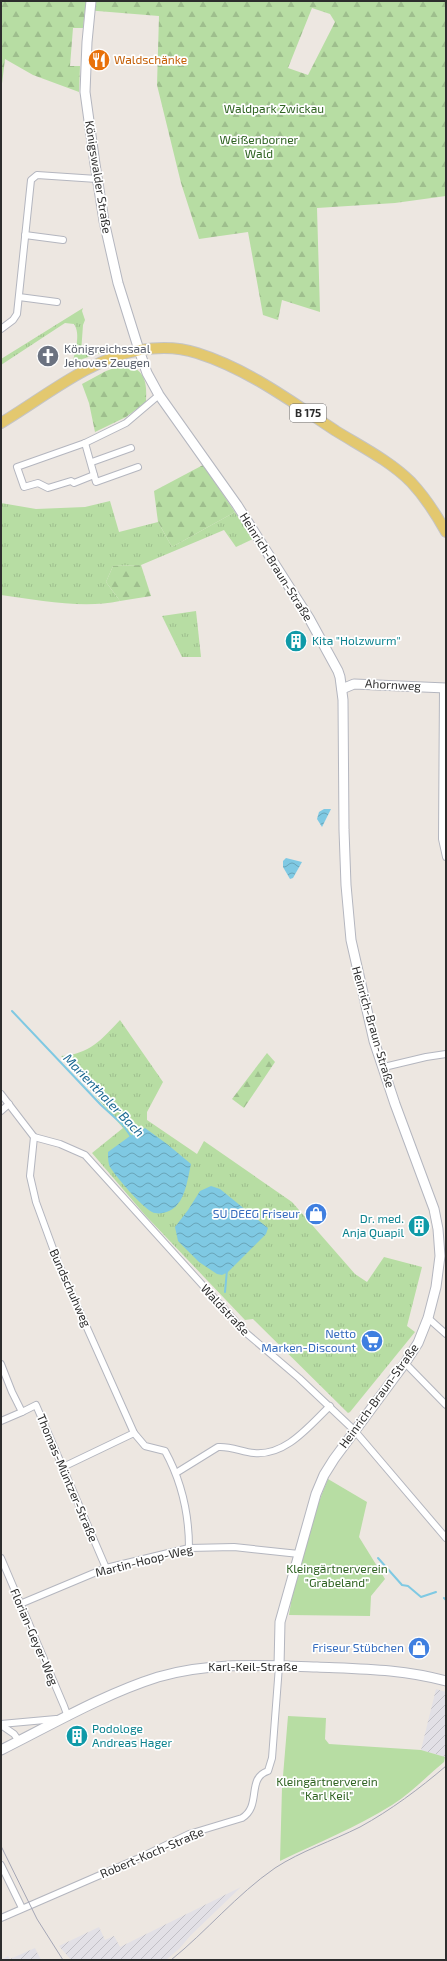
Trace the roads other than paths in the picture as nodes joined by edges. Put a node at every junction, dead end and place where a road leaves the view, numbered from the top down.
1 (91, 3) edge
2 (97, 179) junction
3 (25, 235) junction
4 (64, 240) dead end
5 (19, 297) junction
6 (57, 302) dead end
7 (1, 329) edge
8 (139, 350) junction
9 (159, 395) junction
10 (1, 423) edge
11 (85, 443) junction
12 (131, 448) dead end
13 (92, 462) junction
14 (138, 468) dead end
15 (94, 475) junction
16 (446, 532) edge
17 (445, 688) edge
18 (342, 689) junction
19 (446, 857) edge
20 (446, 1054) edge
21 (384, 1067) junction
22 (1, 1094) edge
23 (9, 1104) junction
24 (1, 1111) edge
25 (34, 1138) junction
26 (428, 1318) junction
27 (446, 1334) edge
28 (406, 1363) junction
29 (1, 1364) edge
30 (446, 1405) edge
31 (330, 1406) junction
32 (22, 1412) junction
33 (1, 1421) edge
34 (354, 1430) junction
35 (134, 1433) junction
36 (63, 1467) junction
37 (176, 1473) junction
38 (446, 1538) edge
39 (189, 1548) junction
40 (298, 1554) junction
41 (1, 1558) edge
42 (106, 1568) junction
43 (20, 1604) junction
44 (280, 1666) junction
45 (446, 1681) edge
46 (68, 1716) junction
47 (1, 1725) edge
48 (18, 1741) junction
49 (1, 1750) edge
50 (1, 1865) edge
51 (22, 1908) junction
52 (1, 1918) edge

1 - 2 street, Königswalder Straße
2 - 3 street
2 - 8 street, Königswalder Straße
3 - 4 street
3 - 5 street
5 - 6 street
5 - 7 street
8 - 9 street, Heinrich-Braun-Straße
8 - 10 main road, B 175
8 - 16 main road, B 175
9 - 11 street
9 - 18 street, Heinrich-Braun-Straße
11 - 13 street
11 - 15 street
12 - 13 street
13 - 15 street
14 - 15 street
17 - 18 street, Ahornweg
17 - 19 street
18 - 21 street, Heinrich-Braun-Straße
20 - 21 street
21 - 26 street, Heinrich-Braun-Straße
22 - 23 street
23 - 24 street
23 - 25 street
25 - 31 street, Waldstraße
25 - 35 street, Bundschuhweg
26 - 27 street
26 - 28 street, Heinrich-Braun-Straße
28 - 30 street
28 - 34 street, Heinrich-Braun-Straße
29 - 32 street, Thomas-Müntzer-Straße
31 - 34 street, Waldstraße
31 - 37 street
32 - 33 street
32 - 36 street, Thomas-Müntzer-Straße
34 - 38 street, Waldstraße
34 - 40 street, Heinrich-Braun-Straße
35 - 36 street
35 - 37 street, Bundschuhweg
36 - 42 street, Thomas-Müntzer-Straße
37 - 39 street, Bundschuhweg
39 - 40 street, Martin-Hoop-Weg
39 - 42 street, Martin-Hoop-Weg
40 - 44 street, Heinrich-Braun-Straße
41 - 43 street, Florian-Geyer-Weg
42 - 43 street, Martin-Hoop-Weg
43 - 46 street, Florian-Geyer-Weg
44 - 45 street, Karl-Keil-Straße
44 - 46 street, Karl-Keil-Straße
44 - 51 street, Robert-Koch-Straße
46 - 47 street, Karl-Keil-Straße
46 - 48 street, Karl-Keil-Straße
47 - 48 street, Karl-Keil-Straße
48 - 49 street
50 - 51 street
51 - 52 street, Robert-Koch-Straße

